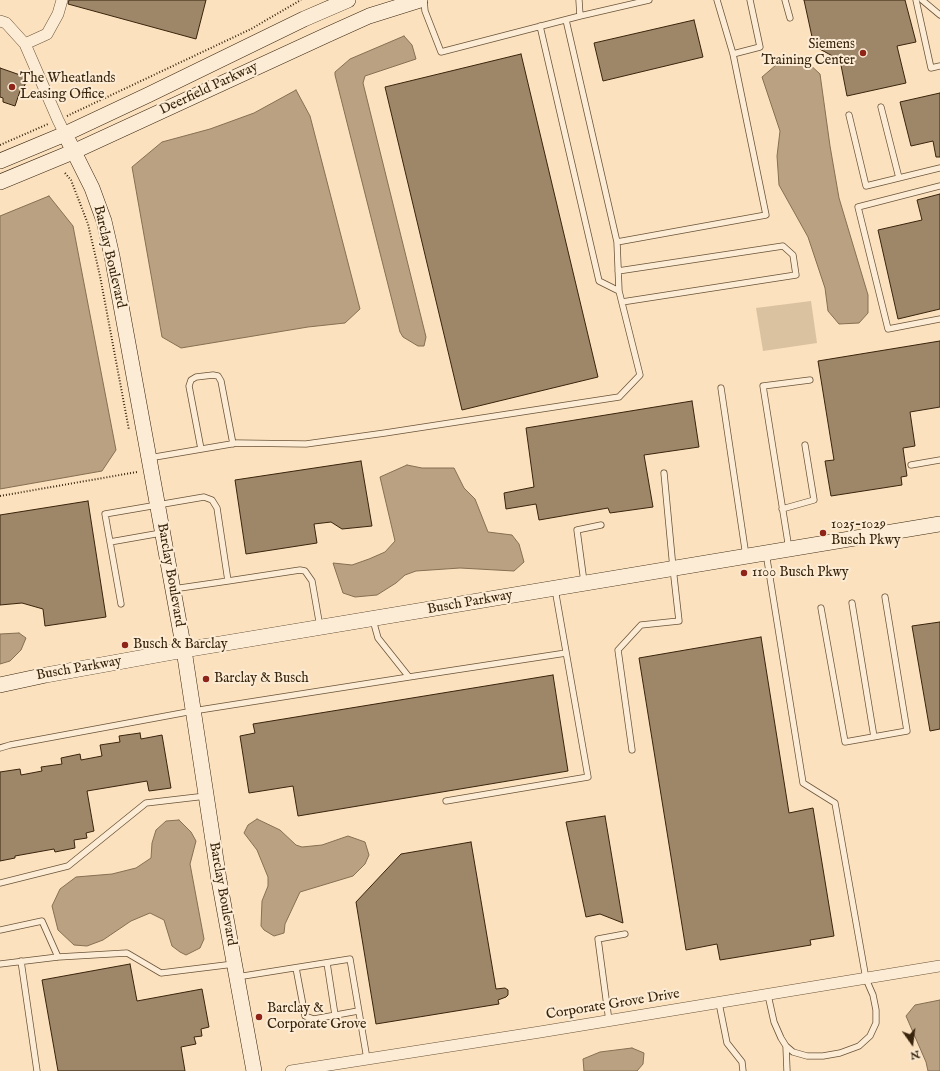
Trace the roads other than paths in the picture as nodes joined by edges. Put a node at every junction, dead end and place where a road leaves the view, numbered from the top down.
1 (62, 0) edge
2 (348, 0) edge
3 (420, 0) edge
4 (424, 0) edge
5 (579, 0) edge
6 (649, 0) edge
7 (717, 0) edge
8 (750, 0) edge
9 (785, 0) edge
10 (916, 0) edge
11 (922, 0) edge
12 (940, 15) edge
13 (580, 16) junction
14 (790, 18) dead end
15 (566, 20) junction
16 (0, 21) edge
17 (540, 26) junction
18 (26, 44) junction
19 (733, 54) junction
20 (940, 66) edge
21 (881, 107) dead end
22 (849, 115) dead end
23 (66, 134) junction
24 (75, 151) junction
25 (0, 161) edge
26 (940, 168) edge
27 (899, 178) junction
28 (0, 182) edge
29 (940, 186) edge
30 (617, 242) junction
31 (618, 271) junction
32 (619, 291) junction
33 (622, 302) junction
34 (940, 319) edge
35 (810, 380) dead end
36 (721, 388) dead end
37 (233, 444) junction
38 (805, 445) dead end
39 (201, 449) junction
40 (149, 458) junction
41 (940, 460) edge
42 (911, 465) dead end
43 (664, 473) dead end
44 (158, 505) junction
45 (782, 509) junction
46 (940, 524) edge
47 (601, 525) dead end
48 (163, 533) junction
49 (110, 542) junction
50 (789, 549) junction
51 (766, 553) junction
52 (746, 556) junction
53 (673, 568) junction
54 (228, 581) junction
55 (585, 583) junction
56 (555, 588) junction
57 (173, 589) junction
58 (885, 597) dead end
59 (852, 603) dead end
60 (121, 604) dead end
61 (821, 608) dead end
62 (373, 619) junction
63 (320, 628) junction
64 (184, 650) junction
65 (566, 653) junction
66 (409, 677) junction
67 (0, 685) edge
68 (193, 711) junction
69 (874, 737) junction
70 (0, 748) edge
71 (632, 750) dead end
72 (206, 796) junction
73 (446, 801) dead end
74 (0, 883) edge
75 (0, 930) edge
76 (625, 934) dead end
77 (58, 957) junction
78 (21, 961) junction
79 (327, 963) junction
80 (0, 964) edge
81 (940, 966) edge
82 (296, 968) junction
83 (236, 971) junction
84 (866, 979) junction
85 (768, 995) junction
86 (719, 1003) junction
87 (358, 1011) junction
88 (335, 1015) junction
89 (609, 1021) junction
90 (786, 1046) junction
91 (367, 1059) junction
92 (37, 1071) edge
93 (254, 1071) edge
94 (291, 1071) edge
95 (743, 1071) edge
96 (788, 1071) edge

1 - 18 street
2 - 23 street, Deerfield Parkway
3 - 24 street, Deerfield Parkway
4 - 17 lane
5 - 13 lane
6 - 13 lane
7 - 19 lane
8 - 19 lane
9 - 14 lane
10 - 20 lane
11 - 12 lane
13 - 15 lane
15 - 17 lane
15 - 30 lane
16 - 18 street
17 - 32 lane
18 - 23 street
19 - 30 lane
21 - 27 lane
22 - 27 lane
23 - 24 street, Barclay Boulevard
23 - 25 street, Deerfield Parkway
24 - 28 street, Deerfield Parkway
24 - 40 street, Barclay Boulevard
26 - 27 lane
29 - 34 lane
30 - 31 lane
31 - 32 lane
31 - 33 lane
32 - 33 lane
33 - 37 lane
35 - 45 lane
36 - 52 lane
37 - 39 lane
37 - 39 lane
38 - 45 lane
39 - 40 lane
40 - 44 street, Barclay Boulevard
41 - 42 lane
43 - 53 lane
44 - 48 street, Barclay Boulevard
44 - 49 lane
44 - 54 lane
45 - 50 lane
46 - 50 street, Busch Parkway
47 - 55 lane
48 - 49 lane
48 - 57 street, Barclay Boulevard
49 - 60 lane
50 - 51 street, Busch Parkway
51 - 52 street, Busch Parkway
51 - 84 lane
52 - 53 street, Busch Parkway
53 - 55 street, Busch Parkway
53 - 71 lane
54 - 57 lane
54 - 63 lane
55 - 56 street, Busch Parkway
56 - 62 street, Busch Parkway
56 - 65 lane
57 - 64 street, Barclay Boulevard
58 - 69 lane
59 - 69 lane
61 - 69 lane
62 - 63 street, Busch Parkway
62 - 66 lane
63 - 64 street, Busch Parkway
64 - 67 street, Busch Parkway
64 - 68 street, Barclay Boulevard
65 - 66 lane
65 - 73 lane
66 - 68 lane
68 - 70 lane
68 - 72 street, Barclay Boulevard
72 - 74 lane
72 - 83 street, Barclay Boulevard
75 - 77 lane
76 - 89 lane
77 - 78 lane
77 - 83 lane
78 - 80 lane
78 - 92 lane
79 - 82 lane
79 - 87 lane
79 - 88 lane
81 - 84 street, Corporate Grove Drive
82 - 83 lane
82 - 88 lane
83 - 93 street, Barclay Boulevard
84 - 85 street, Corporate Grove Drive
84 - 90 lane
85 - 86 street, Corporate Grove Drive
85 - 90 lane
86 - 89 street, Corporate Grove Drive
86 - 95 lane
87 - 88 lane
87 - 91 lane
89 - 91 street, Corporate Grove Drive
90 - 96 lane
91 - 94 street, Corporate Grove Drive

